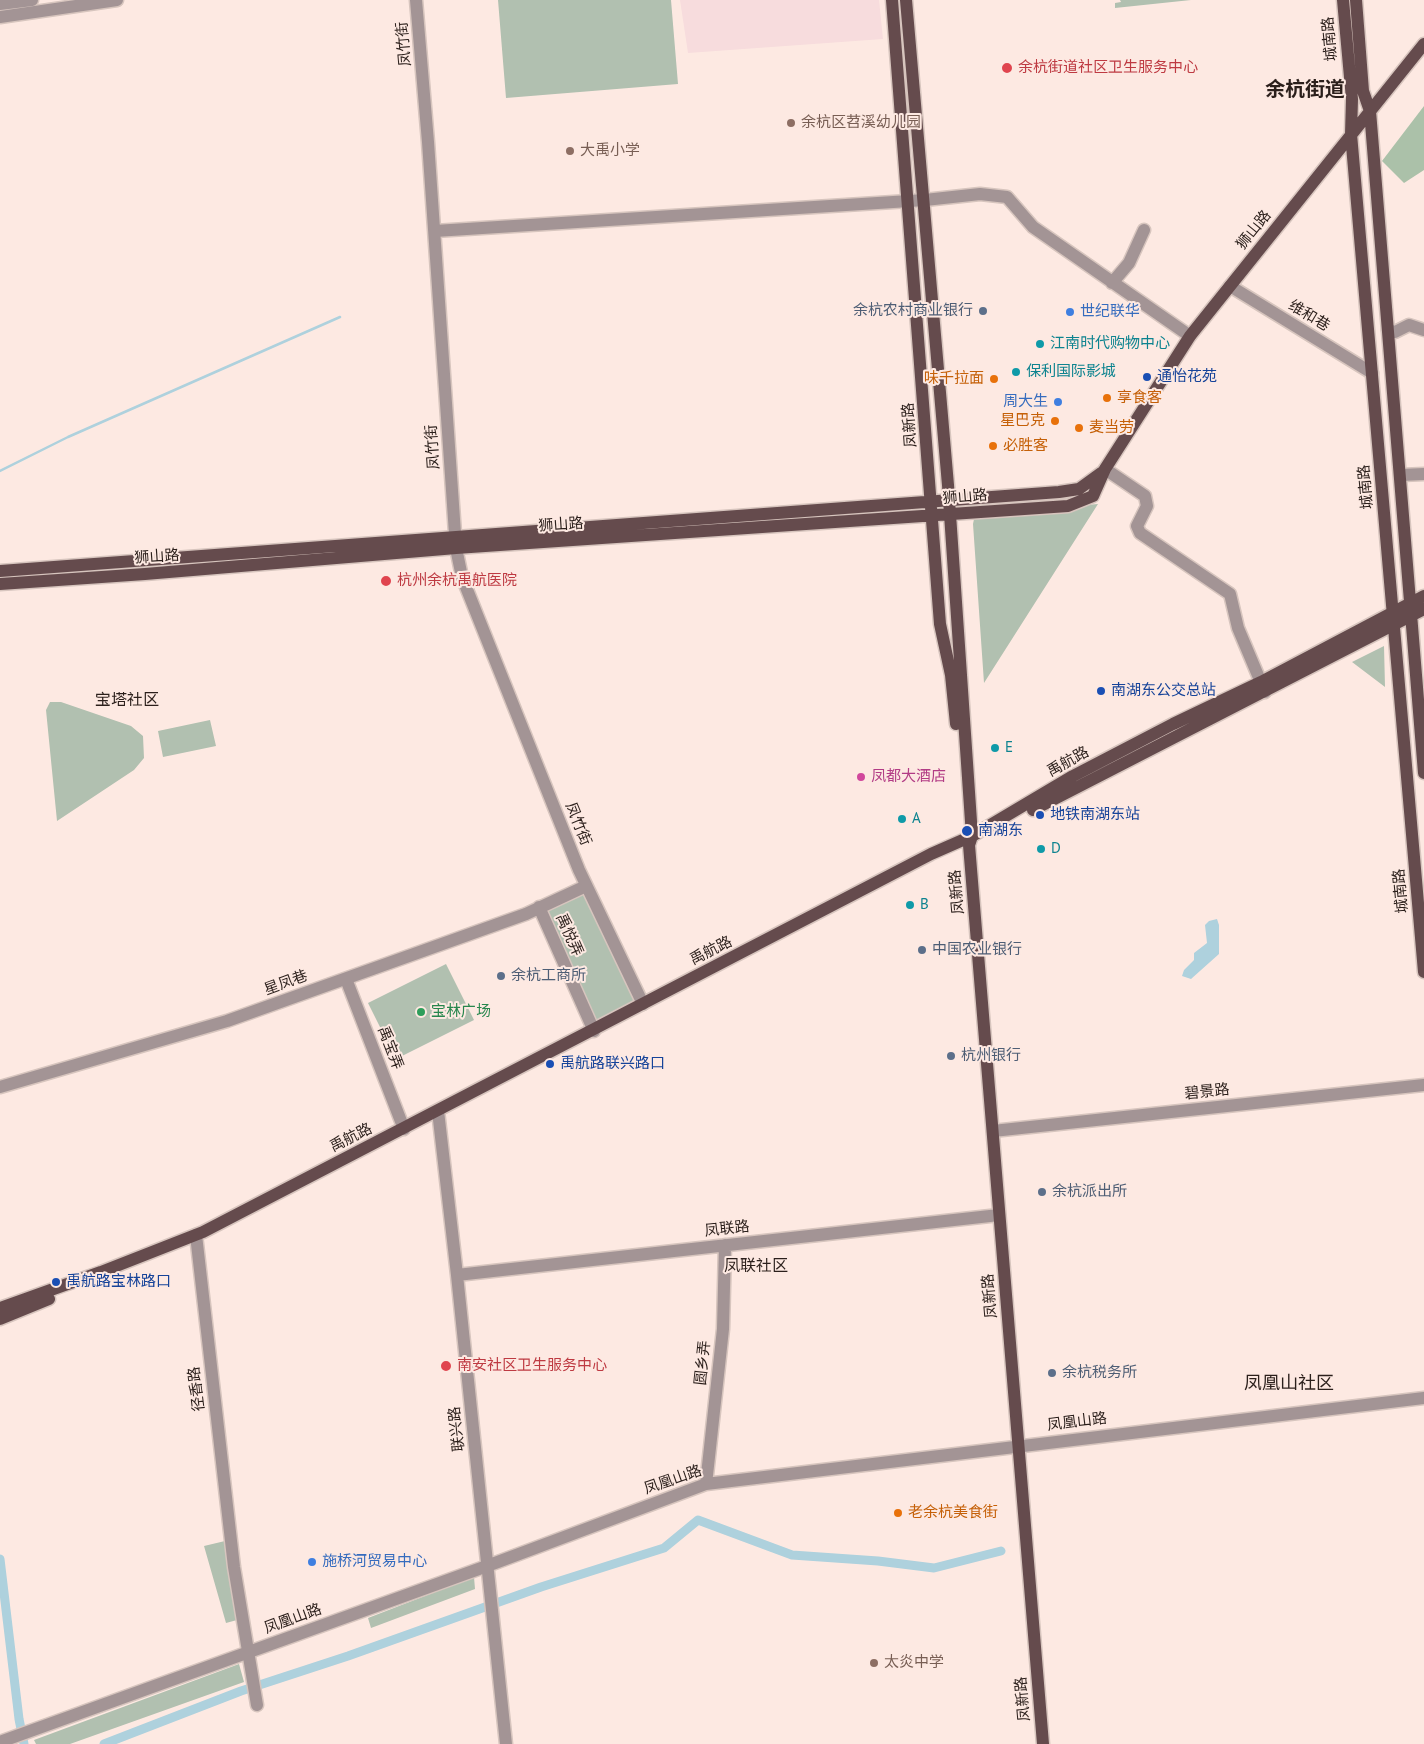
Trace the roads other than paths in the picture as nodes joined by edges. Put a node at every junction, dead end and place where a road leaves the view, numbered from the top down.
1 (32, 0) edge
2 (117, 0) edge
3 (416, 0) edge
4 (892, 0) edge
5 (906, 0) edge
6 (1343, 0) edge
7 (1356, 0) edge
8 (0, 4) edge
9 (0, 17) edge
10 (1424, 44) edge
11 (1370, 111) junction
12 (1351, 134) junction
13 (925, 200) junction
14 (909, 201) junction
15 (1144, 230) dead end
16 (435, 231) junction
17 (1112, 283) junction
18 (1230, 286) junction
19 (1388, 330) junction
20 (1424, 330) edge
21 (1190, 336) junction
22 (1372, 373) junction
23 (1105, 469) junction
24 (1424, 474) edge
25 (1401, 475) junction
26 (949, 500) junction
27 (932, 502) junction
28 (950, 514) junction
29 (932, 516) junction
30 (456, 542) junction
31 (0, 571) edge
32 (0, 584) edge
33 (1424, 596) edge
34 (1424, 609) edge
35 (1410, 610) junction
36 (1394, 618) junction
37 (1263, 687) junction
38 (1424, 773) edge
39 (969, 840) junction
40 (584, 890) junction
41 (540, 907) junction
42 (1424, 972) edge
43 (346, 979) junction
44 (643, 1004) junction
45 (594, 1031) junction
46 (1424, 1085) edge
47 (0, 1087) edge
48 (438, 1115) junction
49 (404, 1129) junction
50 (993, 1131) junction
51 (999, 1215) junction
52 (196, 1238) junction
53 (725, 1245) junction
54 (457, 1275) junction
55 (0, 1308) edge
56 (0, 1319) edge
57 (1424, 1398) edge
58 (1018, 1445) junction
59 (706, 1484) junction
60 (487, 1566) junction
61 (247, 1653) junction
62 (256, 1701) dead end
63 (0, 1742) edge
64 (506, 1744) edge
65 (1042, 1744) edge

1 - 8 street
2 - 9 street
3 - 16 street, 凤竹街
4 - 14 main road, 凤新路
5 - 13 main road, 凤新路
6 - 12 main road, 城南路
7 - 11 main road, 城南路
10 - 11 main road, 狮山路
11 - 12 main road, 狮山路
11 - 19 main road, 城南路
12 - 18 main road, 狮山路
12 - 22 main road, 城南路
13 - 14 street
13 - 17 street
13 - 26 main road, 凤新路
14 - 16 street
14 - 27 main road, 凤新路
15 - 17 street
16 - 30 street, 凤竹街
17 - 21 street
18 - 21 main road, 狮山路
18 - 22 street, 维和巷
19 - 20 street
19 - 25 main road, 城南路
21 - 23 main road, 狮山路
22 - 36 main road, 城南路
23 - 26 main road, 狮山路
23 - 28 main road, 狮山路
23 - 37 street
24 - 25 street
25 - 35 main road, 城南路
26 - 27 main road, 狮山路
26 - 28 main road, 凤新路
27 - 29 main road, 凤新路
27 - 30 main road, 狮山路
28 - 29 main road, 狮山路
28 - 39 main road, 凤新路
29 - 30 main road, 狮山路
29 - 39 main road, 凤新路
30 - 31 main road, 狮山路
30 - 32 main road, 狮山路
30 - 40 street, 凤竹街
33 - 35 main road, 禹航路
34 - 35 main road, 禹航路
35 - 36 main road, 禹航路
35 - 38 main road, 城南路
36 - 37 main road, 禹航路
36 - 42 main road, 城南路
37 - 39 main road, 禹航路
39 - 44 main road, 禹航路
39 - 48 main road, 禹航路
39 - 50 main road, 凤新路
40 - 41 street, 星凤巷
40 - 44 street, 凤竹街
41 - 43 street, 星凤巷
41 - 45 street, 禹悦弄
43 - 47 street, 星凤巷
43 - 49 street, 禹宝弄
44 - 45 main road, 禹航路
45 - 48 main road, 禹航路
46 - 50 street, 碧景路
48 - 49 main road, 禹航路
48 - 52 main road, 禹航路
48 - 54 street, 联兴路
49 - 52 main road, 禹航路
50 - 51 main road, 凤新路
51 - 53 street, 凤联路
51 - 58 main road, 凤新路
52 - 55 main road, 禹航路
52 - 56 main road, 禹航路
52 - 61 street, 径香路
53 - 54 street, 凤联路
53 - 59 street, 圆乡弄
54 - 60 street, 联兴路
57 - 58 street, 凤凰山路
58 - 59 street, 凤凰山路
58 - 65 main road, 凤新路
59 - 60 street, 凤凰山路
60 - 61 street, 凤凰山路
60 - 64 street, 联兴路
61 - 62 street, 径香路
61 - 63 street, 凤凰山路

